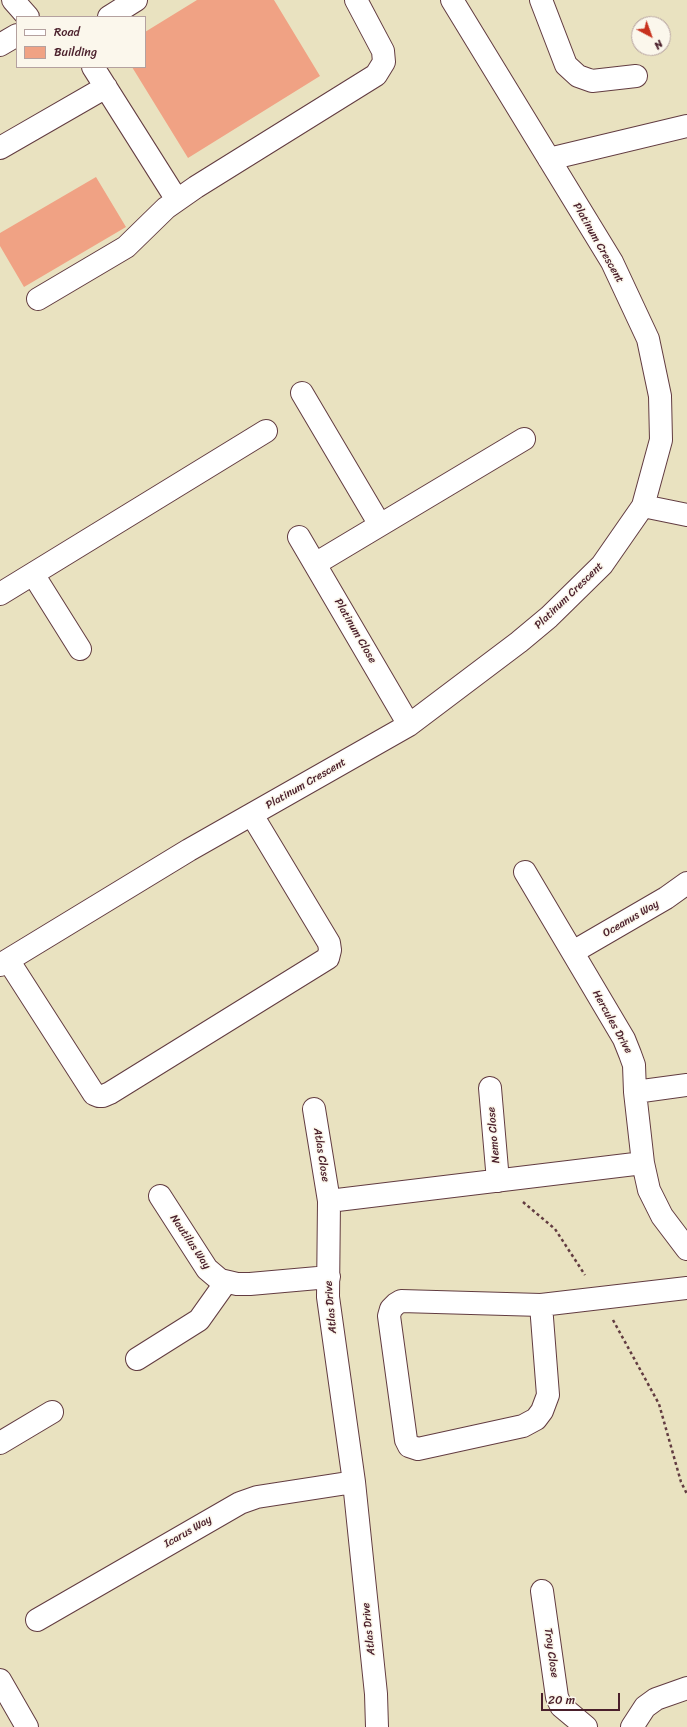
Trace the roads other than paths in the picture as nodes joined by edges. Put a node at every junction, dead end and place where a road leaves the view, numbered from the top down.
1 (13, 0) edge
2 (136, 0) edge
3 (356, 0) edge
4 (452, 0) edge
5 (541, 0) edge
6 (27, 16) edge
7 (111, 16) edge
8 (16, 36) edge
9 (0, 45) edge
10 (94, 68) edge
11 (636, 76) dead end
12 (106, 87) junction
13 (687, 126) edge
14 (0, 148) edge
15 (549, 159) junction
16 (177, 200) junction
17 (38, 300) dead end
18 (302, 393) dead end
19 (266, 431) dead end
20 (524, 439) dead end
21 (643, 506) junction
22 (687, 514) edge
23 (380, 525) junction
24 (300, 538) dead end
25 (316, 564) junction
26 (32, 574) junction
27 (0, 594) edge
28 (80, 650) dead end
29 (409, 725) junction
30 (252, 815) junction
31 (525, 872) dead end
32 (687, 883) edge
33 (573, 952) junction
34 (4, 962) edge
35 (687, 1085) edge
36 (490, 1088) dead end
37 (635, 1092) junction
38 (314, 1109) dead end
39 (643, 1163) junction
40 (498, 1181) junction
41 (160, 1196) dead end
42 (329, 1201) junction
43 (687, 1249) edge
44 (329, 1277) junction
45 (226, 1282) junction
46 (687, 1288) edge
47 (541, 1305) junction
48 (137, 1359) dead end
49 (52, 1412) dead end
50 (0, 1443) edge
51 (354, 1482) junction
52 (542, 1591) dead end
53 (37, 1620) dead end
54 (0, 1680) edge
55 (687, 1688) edge
56 (27, 1727) edge
57 (377, 1727) edge
58 (586, 1727) edge
59 (632, 1727) edge

1 - 6 street
2 - 7 street
3 - 16 street
4 - 15 street, Platinum Crescent
5 - 11 street
8 - 9 street
10 - 12 street
12 - 14 street
12 - 16 street
13 - 15 street
15 - 21 street, Platinum Crescent
16 - 17 street
18 - 23 street
19 - 26 street
20 - 23 street
21 - 22 street
21 - 29 street, Platinum Crescent
23 - 25 street
24 - 25 street, Platinum Close
25 - 29 street, Platinum Close
26 - 27 street
26 - 28 street
29 - 30 street, Platinum Crescent
30 - 34 street, Platinum Crescent
30 - 34 street
31 - 33 street, Hercules Drive
32 - 33 street, Oceanus Way
33 - 37 street, Hercules Drive
35 - 37 street
36 - 40 street, Nemo Close
37 - 39 street, Hercules Drive
38 - 42 street, Atlas Close
39 - 40 street
39 - 43 street, Hercules Drive
40 - 42 street
41 - 45 street, Nautilus Way
42 - 44 street, Atlas Drive
44 - 45 street, Nautilus Way
44 - 51 street, Atlas Drive
45 - 48 street
46 - 47 street
47 - 47 street
49 - 50 street
51 - 53 street, Icarus Way
51 - 57 street, Atlas Drive
52 - 58 street, Troy Close
54 - 56 street
55 - 59 street

